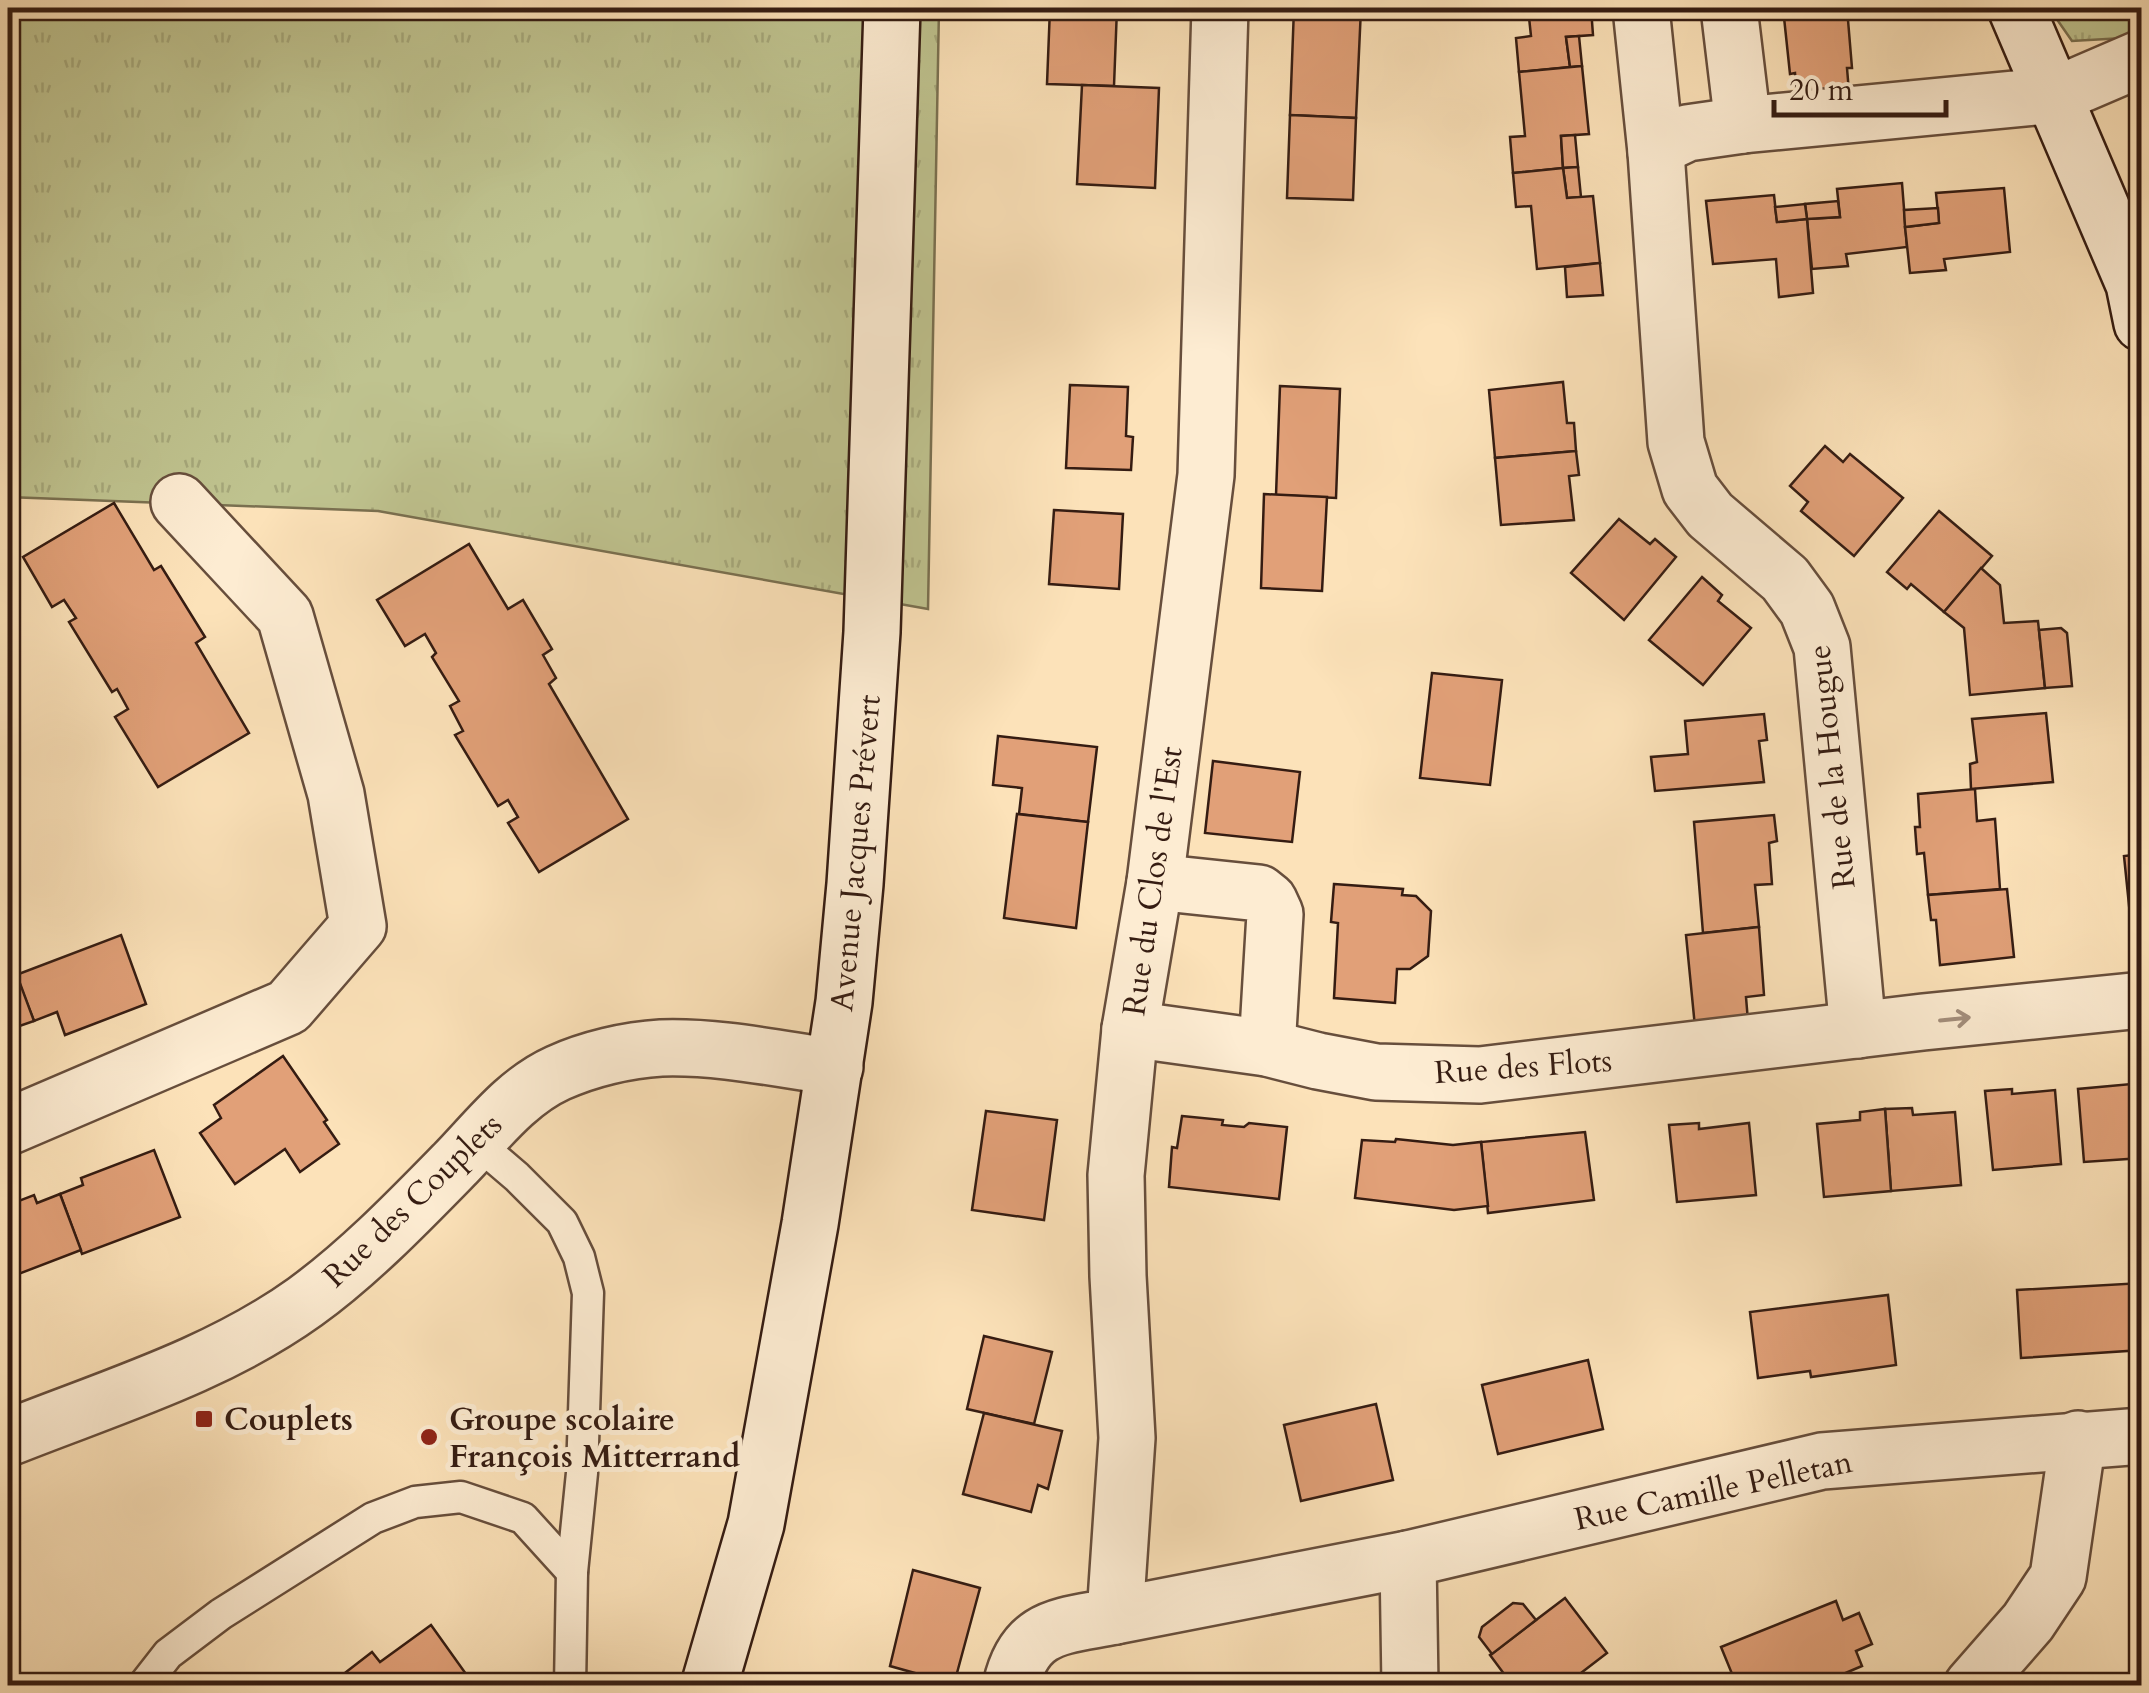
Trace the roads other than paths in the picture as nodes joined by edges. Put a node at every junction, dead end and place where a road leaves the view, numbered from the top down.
1 (892, 8) edge
2 (1220, 8) edge
3 (1641, 8) edge
4 (1729, 8) edge
5 (2016, 8) edge
6 (2142, 58) edge
7 (2056, 95) junction
8 (1743, 125) junction
9 (1656, 152) junction
10 (2142, 323) edge
11 (179, 502) dead end
12 (1155, 882) junction
13 (2142, 1000) edge
14 (1130, 1029) junction
15 (1858, 1030) junction
16 (1267, 1048) junction
17 (835, 1067) junction
18 (8, 1127) edge
19 (476, 1142) junction
20 (2142, 1436) edge
21 (8, 1438) edge
22 (2078, 1439) junction
23 (1408, 1559) junction
24 (572, 1572) junction
25 (1115, 1616) junction
26 (143, 1686) edge
27 (570, 1686) edge
28 (709, 1686) edge
29 (1011, 1686) edge
30 (1410, 1686) edge
31 (1972, 1686) edge

1 - 17 street, Avenue Jacques Prévert
2 - 12 street, Rue du Clos de l'Est
3 - 9 street, Rue de la Hougue
4 - 8 street
5 - 7 street
6 - 7 street
7 - 8 street
7 - 10 street
8 - 9 street
9 - 15 street, Rue de la Hougue
11 - 18 street
12 - 14 street, Rue du Clos de l'Est
12 - 16 street
15 -> 13 street
14 - 16 street, Rue des Flots
14 - 25 street, Rue du Clos de l'Est
15 - 16 street, Rue des Flots
17 - 19 street, Rue des Couplets
17 - 28 street, Avenue Jacques Prévert
19 - 21 street, Rue des Couplets
19 - 24 lane
20 - 22 street, Rue Camille Pelletan
22 - 23 street, Rue Camille Pelletan
22 - 31 street
23 - 25 street, Rue Camille Pelletan
23 - 30 street
24 - 26 lane
24 - 27 lane
25 - 29 street

